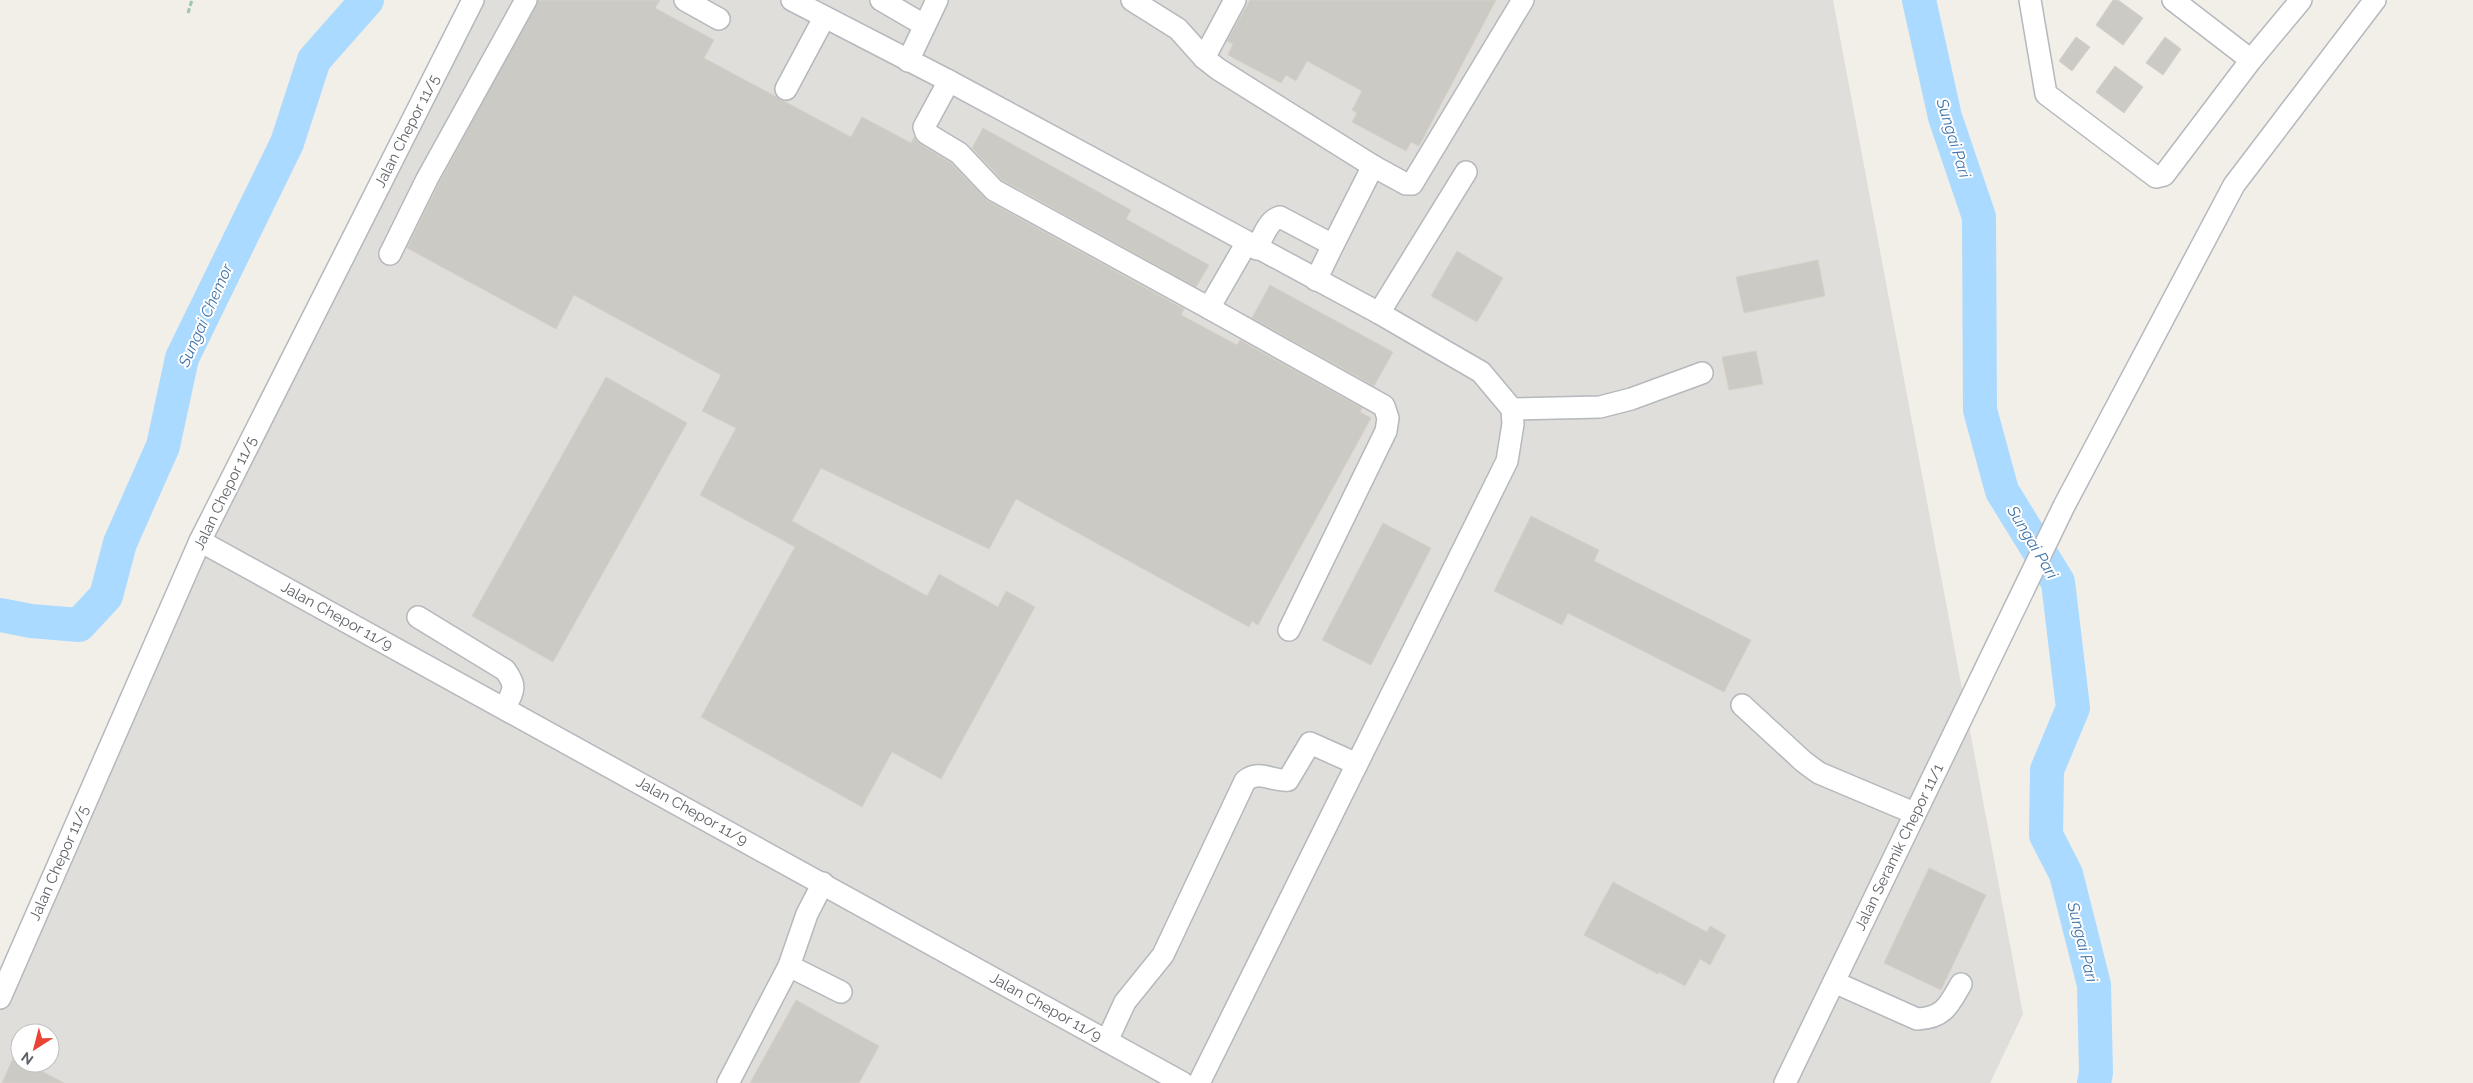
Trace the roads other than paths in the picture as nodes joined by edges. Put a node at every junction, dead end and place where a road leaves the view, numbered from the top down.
1 (473, 0) edge
2 (526, 0) edge
3 (686, 0) edge
4 (792, 0) edge
5 (881, 0) edge
6 (937, 0) edge
7 (1132, 0) edge
8 (1235, 0) edge
9 (1523, 0) edge
10 (2030, 0) edge
11 (2173, 0) edge
12 (2301, 0) edge
13 (2375, 0) edge
14 (824, 18) junction
15 (720, 19) dead end
16 (924, 25) junction
17 (1204, 58) junction
18 (2251, 60) junction
19 (908, 61) junction
20 (949, 82) junction
21 (786, 89) dead end
22 (1374, 166) junction
23 (1466, 172) dead end
24 (1333, 245) junction
25 (1252, 246) junction
26 (390, 254) dead end
27 (1316, 280) junction
28 (1209, 308) junction
29 (1379, 313) junction
30 (1702, 373) dead end
31 (1512, 409) junction
32 (200, 541) junction
33 (418, 617) dead end
34 (1289, 630) dead end
35 (1742, 705) dead end
36 (505, 707) junction
37 (1357, 764) junction
38 (1914, 813) junction
39 (823, 883) junction
40 (789, 966) junction
41 (1834, 982) junction
42 (1961, 984) dead end
43 (841, 992) dead end
44 (0, 998) edge
45 (1107, 1041) junction
46 (728, 1083) edge
47 (1183, 1083) edge
48 (1199, 1083) edge
49 (1785, 1083) edge

1 - 32 street, Jalan Chepor 11/5
2 - 26 street
3 - 15 street
4 - 14 street
5 - 16 street
6 - 16 street
7 - 17 street
8 - 17 street
9 - 22 street
10 - 18 street
11 - 18 street
12 - 18 street
13 - 38 street, Jalan Seramik Chepor 11/1
14 - 19 street
14 - 21 street
16 - 19 street
17 - 22 street
19 - 20 street
20 - 25 street
20 - 28 street
22 - 24 street
23 - 29 street
24 - 25 street
24 - 27 street
25 - 27 street
25 - 28 street
27 - 29 street
28 - 34 street
29 - 31 street
30 - 31 street
31 - 37 street
32 - 36 street, Jalan Chepor 11/9
32 - 44 street, Jalan Chepor 11/5
33 - 36 street
35 - 38 street
36 - 39 street, Jalan Chepor 11/9
37 - 45 street
37 - 48 street
38 - 41 street, Jalan Seramik Chepor 11/1
39 - 40 street
39 - 45 street, Jalan Chepor 11/9
40 - 43 street
40 - 46 street
41 - 42 street
41 - 49 street, Jalan Seramik Chepor 11/1
45 - 47 street, Jalan Chepor 11/9

